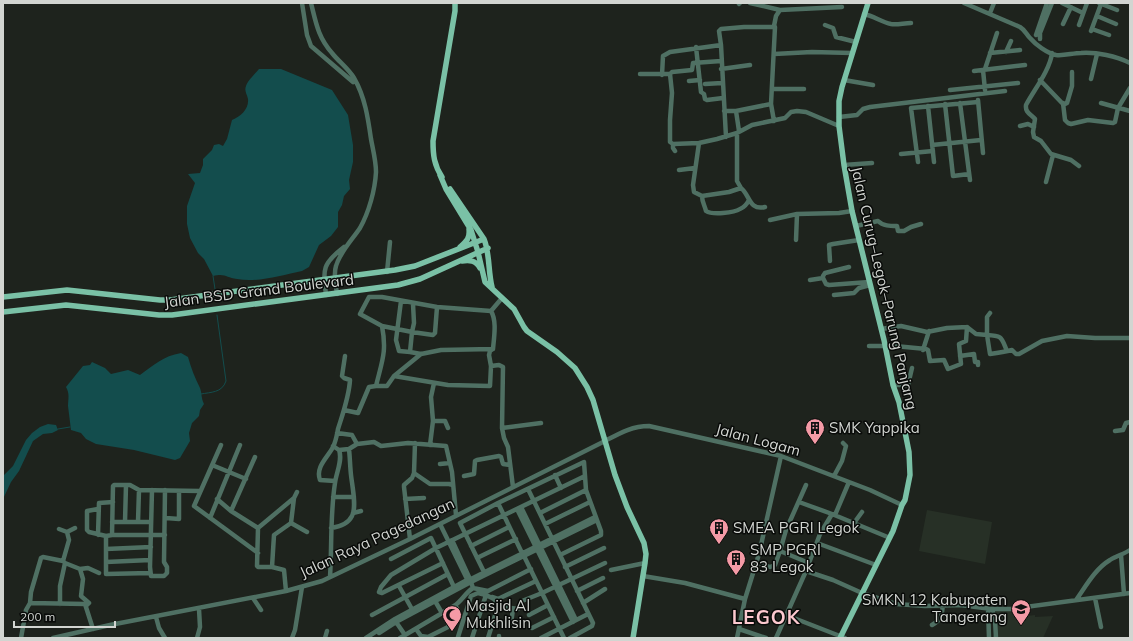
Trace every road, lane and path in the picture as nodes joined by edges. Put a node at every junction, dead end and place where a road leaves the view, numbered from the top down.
1 (302, 3) edge
2 (311, 3) edge
3 (455, 3) edge
4 (750, 3) edge
5 (868, 3) edge
6 (964, 3) edge
7 (994, 3) edge
8 (1047, 3) edge
9 (1052, 3) edge
10 (1062, 3) edge
11 (1087, 3) edge
12 (1100, 3) edge
13 (974, 5) edge
14 (842, 7) dead end
15 (1070, 7) junction
16 (780, 10) junction
17 (1117, 10) dead end
18 (1083, 13) junction
19 (864, 14) junction
20 (990, 14) junction
21 (1097, 16) junction
22 (911, 23) dead end
23 (1063, 24) dead end
24 (1116, 24) dead end
25 (825, 25) dead end
26 (1079, 25) dead end
27 (774, 26) junction
28 (997, 33) dead end
29 (1036, 35) dead end
30 (1109, 35) dead end
31 (1040, 39) dead end
32 (1011, 41) dead end
33 (856, 42) junction
34 (721, 45) junction
35 (696, 47) junction
36 (1020, 50) dead end
37 (1006, 52) junction
38 (852, 53) junction
39 (990, 53) junction
40 (1052, 53) junction
41 (774, 54) junction
42 (1097, 54) junction
43 (721, 61) junction
44 (1129, 61) edge
45 (697, 62) junction
46 (750, 65) dead end
47 (1025, 65) dead end
48 (721, 69) junction
49 (984, 70) junction
50 (974, 71) dead end
51 (1072, 72) dead end
52 (640, 74) dead end
53 (670, 74) junction
54 (662, 75) junction
55 (1091, 79) dead end
56 (700, 80) junction
57 (844, 80) junction
58 (1040, 80) junction
59 (689, 81) dead end
60 (1018, 83) dead end
61 (705, 84) dead end
62 (722, 84) junction
63 (873, 85) dead end
64 (984, 87) junction
65 (1130, 88) edge
66 (772, 89) junction
67 (804, 89) dead end
68 (950, 90) dead end
69 (1005, 91) dead end
70 (977, 94) junction
71 (985, 94) junction
72 (723, 98) junction
73 (364, 101) junction
74 (978, 102) junction
75 (960, 103) junction
76 (1063, 103) junction
77 (1101, 103) dead end
78 (771, 104) junction
79 (945, 104) junction
80 (928, 106) junction
81 (1118, 108) junction
82 (724, 111) junction
83 (736, 111) junction
84 (1130, 111) edge
85 (839, 117) junction
86 (774, 121) junction
87 (839, 126) junction
88 (1020, 126) dead end
89 (1034, 127) junction
90 (738, 132) junction
91 (726, 137) junction
92 (982, 140) junction
93 (965, 142) junction
94 (699, 143) junction
95 (673, 144) junction
96 (949, 144) junction
97 (932, 145) junction
98 (675, 151) dead end
99 (933, 151) junction
100 (916, 153) junction
101 (983, 153) dead end
102 (901, 154) dead end
103 (1054, 155) junction
104 (918, 162) dead end
105 (934, 162) dead end
106 (872, 163) dead end
107 (844, 165) junction
108 (1079, 166) dead end
109 (695, 168) junction
110 (679, 170) dead end
111 (969, 174) junction
112 (440, 175) junction
113 (970, 180) dead end
114 (1046, 182) dead end
115 (741, 188) junction
116 (702, 196) junction
117 (749, 200) junction
118 (765, 207) dead end
119 (852, 211) junction
120 (797, 214) junction
121 (770, 220) dead end
122 (921, 224) dead end
123 (468, 225) junction
124 (856, 226) junction
125 (484, 239) junction
126 (796, 240) dead end
127 (859, 240) junction
128 (390, 242) dead end
129 (475, 242) junction
130 (349, 244) junction
131 (488, 248) junction
132 (457, 250) junction
133 (478, 252) junction
134 (458, 261) junction
135 (830, 261) dead end
136 (849, 267) dead end
137 (387, 272) junction
138 (482, 272) junction
139 (823, 278) junction
140 (335, 279) junction
141 (325, 280) junction
142 (810, 280) dead end
143 (870, 284) junction
144 (492, 287) junction
145 (338, 294) junction
146 (326, 295) junction
147 (834, 295) dead end
148 (3, 297) edge
149 (502, 298) junction
150 (400, 301) junction
151 (413, 304) junction
152 (437, 308) junction
153 (491, 311) junction
154 (3, 312) edge
155 (990, 313) dead end
156 (382, 326) junction
157 (966, 327) junction
158 (398, 329) junction
159 (881, 329) junction
160 (412, 332) junction
161 (929, 332) junction
162 (987, 335) junction
163 (1130, 338) edge
164 (870, 346) dead end
165 (885, 346) junction
166 (493, 349) junction
167 (922, 350) junction
168 (1007, 351) junction
169 (410, 352) junction
170 (421, 354) junction
171 (345, 356) dead end
172 (960, 356) junction
173 (978, 365) dead end
174 (491, 366) junction
175 (912, 368) dead end
176 (394, 376) junction
177 (434, 383) junction
178 (893, 385) junction
179 (376, 386) junction
180 (344, 410) junction
181 (433, 420) junction
182 (1130, 422) edge
183 (541, 423) dead end
184 (448, 428) dead end
185 (502, 428) junction
186 (1115, 431) dead end
187 (337, 433) junction
188 (605, 441) junction
189 (415, 443) junction
190 (843, 443) dead end
191 (357, 444) junction
192 (221, 445) dead end
193 (240, 445) dead end
194 (430, 445) junction
195 (333, 446) junction
196 (350, 449) junction
197 (339, 450) junction
198 (781, 456) junction
199 (255, 457) dead end
200 (450, 463) junction
201 (440, 464) dead end
202 (212, 465) junction
203 (510, 465) junction
204 (229, 472) junction
205 (414, 473) junction
206 (555, 475) junction
207 (464, 476) dead end
208 (585, 476) junction
209 (834, 476) junction
210 (246, 479) junction
211 (335, 482) junction
212 (849, 482) junction
213 (126, 485) junction
214 (453, 485) junction
215 (806, 485) dead end
216 (513, 487) junction
217 (561, 488) junction
218 (528, 489) junction
219 (140, 490) junction
220 (152, 490) junction
221 (165, 490) junction
222 (586, 490) junction
223 (179, 491) junction
224 (200, 491) junction
225 (297, 492) dead end
226 (333, 497) junction
227 (354, 497) junction
228 (294, 498) junction
229 (424, 498) dead end
230 (217, 499) junction
231 (405, 499) junction
232 (534, 501) junction
233 (113, 502) junction
234 (590, 502) junction
235 (799, 502) junction
236 (498, 503) junction
237 (902, 505) junction
238 (519, 508) junction
239 (98, 509) junction
240 (231, 511) junction
241 (361, 511) dead end
242 (862, 512) dead end
243 (354, 513) junction
244 (540, 513) junction
245 (833, 514) junction
246 (456, 515) junction
247 (504, 515) junction
248 (166, 518) junction
249 (210, 518) junction
250 (596, 519) junction
251 (112, 522) junction
252 (125, 522) junction
253 (138, 522) junction
254 (151, 522) junction
255 (291, 523) junction
256 (854, 523) junction
257 (440, 524) junction
258 (545, 524) junction
259 (509, 527) junction
260 (75, 528) dead end
261 (258, 528) junction
262 (331, 528) junction
263 (59, 529) dead end
264 (67, 532) junction
265 (307, 532) dead end
266 (465, 534) junction
267 (98, 535) junction
268 (112, 535) junction
269 (151, 535) junction
270 (165, 535) junction
271 (106, 536) junction
272 (890, 538) junction
273 (410, 540) junction
274 (516, 540) junction
275 (552, 540) junction
276 (450, 541) junction
277 (816, 543) junction
278 (471, 546) junction
279 (151, 547) junction
280 (538, 547) junction
281 (436, 548) junction
282 (604, 548) dead end
283 (106, 549) junction
284 (1130, 550) edge
285 (780, 551) junction
286 (258, 553) junction
287 (523, 554) junction
288 (560, 555) junction
289 (1120, 555) junction
290 (477, 558) junction
291 (391, 559) dead end
292 (150, 560) junction
293 (64, 562) junction
294 (106, 562) junction
295 (756, 562) junction
296 (809, 562) junction
297 (443, 563) junction
298 (605, 563) dead end
299 (645, 563) junction
300 (876, 565) junction
301 (272, 567) junction
302 (565, 567) junction
303 (80, 569) junction
304 (531, 569) junction
305 (612, 570) dead end
306 (806, 571) junction
307 (99, 572) dead end
308 (484, 572) junction
309 (150, 573) junction
310 (448, 574) junction
311 (643, 576) junction
312 (330, 577) junction
313 (603, 578) dead end
314 (571, 579) junction
315 (469, 580) junction
316 (536, 581) junction
317 (399, 586) junction
318 (557, 586) junction
319 (302, 587) junction
320 (454, 587) junction
321 (474, 588) junction
322 (605, 590) dead end
323 (286, 591) junction
324 (577, 591) junction
325 (487, 593) junction
326 (862, 593) junction
327 (1130, 593) edge
328 (542, 594) junction
329 (1124, 594) junction
330 (405, 597) junction
331 (253, 598) junction
332 (1095, 598) junction
333 (745, 599) junction
334 (1076, 600) junction
335 (434, 601) junction
336 (522, 601) dead end
337 (30, 603) junction
338 (583, 603) junction
339 (60, 604) junction
340 (87, 605) junction
341 (548, 605) junction
342 (944, 605) junction
343 (454, 606) junction
344 (498, 606) junction
345 (199, 609) junction
346 (990, 609) junction
347 (261, 610) dead end
348 (412, 611) junction
349 (442, 613) junction
350 (529, 614) dead end
351 (588, 614) junction
352 (372, 615) dead end
353 (786, 615) junction
354 (156, 617) junction
355 (554, 617) junction
356 (574, 621) junction
357 (396, 622) junction
358 (511, 624) dead end
359 (932, 625) dead end
360 (1101, 627) dead end
361 (532, 628) dead end
362 (93, 629) junction
363 (416, 629) junction
364 (559, 629) junction
365 (739, 629) junction
366 (327, 632) dead end
367 (405, 635) junction
368 (842, 637) edge
369 (21, 638) edge
370 (53, 638) edge
371 (165, 638) edge
372 (197, 638) edge
373 (292, 638) edge
374 (325, 638) edge
375 (366, 638) edge
376 (372, 638) edge
377 (400, 638) edge
378 (457, 638) edge
379 (462, 638) edge
380 (472, 638) edge
381 (488, 638) edge
382 (541, 638) edge
383 (564, 638) edge
384 (570, 638) edge
385 (633, 638) edge
386 (737, 638) edge
387 (766, 638) edge
388 (776, 638) edge
389 (989, 638) edge
390 (996, 638) edge

1 - 73 street
2 - 73 street
3 - 112 main road
4 - 16 street
5 - 19 main road, Jalan Curug–Legok–Parung Panjang
6 - 13 street
7 - 20 street
8 - 29 street
9 - 31 street
10 - 15 street
11 - 18 street
12 - 17 street
12 - 21 street
13 - 20 street
14 - 16 street
15 - 18 street
15 - 23 street
16 - 27 street
18 - 26 street
19 - 22 street
19 - 33 main road, Jalan Curug–Legok–Parung Panjang
20 - 40 street
21 - 24 street
21 - 30 street
25 - 33 street
27 - 34 street
27 - 41 street
28 - 39 street
32 - 37 street
33 - 38 main road, Jalan Curug–Legok–Parung Panjang
34 - 35 street
34 - 43 street
35 - 45 street
35 - 54 street
36 - 37 street
37 - 39 street
38 - 41 street
38 - 57 main road, Jalan Curug–Legok–Parung Panjang
39 - 49 street
40 - 42 street
40 - 58 street
41 - 66 street
42 - 44 street
42 - 55 street
43 - 45 street
43 - 48 street
45 - 53 street
45 - 56 street
46 - 48 street
47 - 49 street
48 - 62 street
49 - 50 street
49 - 64 street
51 - 76 street
52 - 54 street
53 - 54 street
53 - 95 street
56 - 59 street
56 - 72 street
57 - 63 street
57 - 85 main road, Jalan Curug–Legok–Parung Panjang
58 - 76 street
58 - 89 street
60 - 64 street
61 - 62 street
62 - 72 street
64 - 68 street
64 - 71 street
65 - 81 street
66 - 67 street
66 - 78 street
69 - 71 street
70 - 71 street
70 - 74 street
70 - 85 street
72 - 82 street
73 - 130 street
74 - 75 street
74 - 92 street
75 - 79 street
75 - 93 street
76 - 81 street
77 - 81 street
78 - 83 street
78 - 86 street
79 - 80 street
79 - 96 street
80 - 97 street
80 - 100 street
81 - 84 street
82 - 83 street
82 - 91 street
83 - 90 street
85 - 87 main road, Jalan Curug–Legok–Parung Panjang
86 - 87 street
86 - 90 street
87 - 107 main road, Jalan Curug–Legok–Parung Panjang
88 - 89 street
89 - 103 street
90 - 91 street
90 - 115 street
91 - 94 street
92 - 93 street
92 - 101 street
93 - 96 street
93 - 111 street
94 - 95 street
94 - 109 street
95 - 98 street
96 - 97 street
96 - 111 street
97 - 99 street
99 - 100 street
99 - 105 street
100 - 102 street
100 - 104 street
103 - 108 street
103 - 114 street
106 - 107 street
107 - 119 main road, Jalan Curug–Legok–Parung Panjang
109 - 110 street
109 - 116 street
111 - 113 street
112 - 123 main road
112 - 125 main road
115 - 116 street
115 - 117 street
116 - 117 street
117 - 118 street
119 - 120 street
119 - 124 main road, Jalan Curug–Legok–Parung Panjang
120 - 121 street
120 - 126 street
122 - 124 street
123 - 129 main road
123 - 132 main road
124 - 127 main road, Jalan Curug–Legok–Parung Panjang
125 - 129 main road, Jalan BSD Grand Boulevard
125 - 131 main road
127 - 135 street
127 - 143 main road, Jalan Curug–Legok–Parung Panjang
128 - 137 street
129 - 132 main road, Jalan BSD Grand Boulevard
129 - 133 main road
130 - 140 street
130 - 141 street
131 - 133 main road, Jalan BSD Grand Boulevard
131 - 144 main road
132 - 137 main road, Jalan BSD Grand Boulevard
133 - 134 main road, Jalan BSD Grand Boulevard
133 - 138 main road
134 - 138 main road
134 - 145 main road, Jalan BSD Grand Boulevard
136 - 139 street
137 - 140 main road, Jalan BSD Grand Boulevard
138 - 144 main road
139 - 142 street
139 - 143 street
140 - 141 main road, Jalan BSD Grand Boulevard
140 - 145 street
141 - 146 street
141 - 148 main road, Jalan BSD Grand Boulevard
143 - 147 street
143 - 159 main road, Jalan Curug–Legok–Parung Panjang
144 - 149 main road
145 - 146 main road, Jalan BSD Grand Boulevard
146 - 154 main road, Jalan BSD Grand Boulevard
149 - 153 street
149 - 188 main road
150 - 151 street
150 - 156 street
150 - 158 street
151 - 152 street
151 - 160 street
152 - 153 street
152 - 160 street
153 - 166 street
155 - 162 street
156 - 158 street
156 - 179 street
157 - 161 street
157 - 162 street
157 - 172 street
158 - 160 street
158 - 169 street
159 - 161 street
159 - 165 main road, Jalan Curug–Legok–Parung Panjang
160 - 169 street
161 - 167 street
162 - 168 street
162 - 168 street
163 - 168 street
164 - 165 street
165 - 167 street
165 - 178 main road, Jalan Curug–Legok–Parung Panjang
166 - 170 street
166 - 174 street
167 - 172 street
169 - 170 street
170 - 176 street
171 - 180 street
172 - 173 street
174 - 177 street
174 - 185 street
175 - 178 street
176 - 177 street
176 - 179 street
177 - 181 street
178 - 237 main road, Jalan Curug–Legok–Parung Panjang
179 - 180 street
180 - 187 street
181 - 184 street
181 - 194 street
182 - 186 street
183 - 185 street
185 - 203 street
187 - 191 street
187 - 195 street
188 - 198 street, Jalan Logam
188 - 216 street, Jalan Raya Pagedangan
188 - 299 main road
189 - 191 street
189 - 194 street
189 - 205 street
190 - 209 street
191 - 196 street
192 - 202 street
193 - 204 street
194 - 200 street
195 - 197 street
195 - 211 street
196 - 197 street
196 - 227 street
197 - 211 street
198 - 209 street, Jalan Logam
198 - 295 street
199 - 210 street
200 - 201 street
200 - 214 street
202 - 204 street
202 - 224 street
203 - 207 street
203 - 216 street
204 - 210 street
204 - 230 street
205 - 214 street
205 - 231 street
206 - 208 street
206 - 217 street
206 - 218 street
208 - 217 street
208 - 222 street
209 - 212 street, Jalan Logam
210 - 240 street
211 - 226 street
212 - 237 street, Jalan Logam
212 - 245 street
213 - 219 street
213 - 233 street
213 - 252 street
214 - 246 street
215 - 235 street
216 - 246 street, Jalan Raya Pagedangan
217 - 232 street
218 - 232 street
218 - 236 street
219 - 220 street
219 - 253 street
220 - 221 street
220 - 254 street
221 - 223 street
221 - 248 street
222 - 234 street
222 - 244 street
223 - 224 street
223 - 248 street
224 - 249 street
225 - 228 street
226 - 227 street
226 - 262 street
227 - 243 street
228 - 255 street
228 - 261 street
229 - 231 street
230 - 240 street
230 - 249 street
231 - 273 street
232 - 238 street
232 - 244 street
233 - 239 street
233 - 251 street
234 - 250 street
234 - 258 street
235 - 245 street
235 - 285 street
236 - 247 street
236 - 266 street
237 - 272 main road, Jalan Curug–Legok–Parung Panjang
238 - 247 street
238 - 280 street
239 - 267 street
239 - 267 street
240 - 261 street
241 - 243 street
242 - 256 street
243 - 262 street
244 - 258 street
245 - 256 street
245 - 277 street
246 - 257 street, Jalan Raya Pagedangan
247 - 259 street
247 - 266 street
248 - 270 street
249 - 286 street
250 - 275 street
250 - 288 street
251 - 252 street
251 - 268 street
252 - 253 street
253 - 254 street
254 - 269 street
255 - 265 street
255 - 301 street
256 - 272 street
257 - 273 street, Jalan Raya Pagedangan
257 - 276 street
258 - 275 street
259 - 274 street
259 - 278 street
260 - 264 street
261 - 286 street
262 - 312 street
263 - 264 street
264 - 293 street
266 - 276 street
266 - 278 street
267 - 271 street
268 - 269 street
268 - 271 street
269 - 270 street
269 - 279 street
270 - 309 street
271 - 283 street
272 - 300 main road, Jalan Curug–Legok–Parung Panjang
273 - 312 street, Jalan Raya Pagedangan
274 - 287 street
274 - 290 street
275 - 280 street
275 - 288 street
276 - 281 street
276 - 315 street
277 - 296 street
277 - 300 street
278 - 290 street
279 - 283 street
279 - 292 street
280 - 287 street
280 - 318 street
281 - 291 street
281 - 297 street
281 - 317 street
282 - 302 street
283 - 294 street
284 - 289 street
285 - 295 street
285 - 296 street
286 - 301 street
287 - 304 street
287 - 308 street
287 - 315 street
288 - 302 street
289 - 329 street
289 - 334 street
290 - 308 street
292 - 294 street
292 - 309 street
293 - 303 street
293 - 337 street
293 - 339 street
294 - 309 street
295 - 333 street
296 - 306 street
297 - 310 street
297 - 317 street
298 - 314 street
299 - 305 street
299 - 311 main road
300 - 326 main road, Jalan Curug–Legok–Parung Panjang
301 - 323 street
302 - 314 street
303 - 307 street
303 - 340 street
304 - 316 street
304 - 325 street
306 - 326 street
306 - 353 street
308 - 315 street
310 - 320 street
310 - 330 street
311 - 333 street
311 - 385 main road
312 - 319 street, Jalan Raya Pagedangan
313 - 324 street
314 - 318 street
314 - 324 street
315 - 320 street
315 - 321 street
315 - 335 street
316 - 325 street
316 - 328 street
317 - 330 street
318 - 328 street
318 - 356 street
319 - 323 street, Jalan Raya Pagedangan
319 - 373 street
320 - 348 street
321 - 325 street
321 - 343 street
322 - 338 street
323 - 331 street, Jalan Raya Pagedangan
324 - 338 street
325 - 344 street
325 - 378 street
325 - 380 street
326 - 342 street
326 - 368 main road, Jalan Curug–Legok–Parung Panjang
327 - 329 street
328 - 336 street
328 - 341 street
329 - 332 street
330 - 348 street
330 - 352 street
331 - 345 street, Jalan Raya Pagedangan
331 - 347 street
332 - 334 street
332 - 360 street
333 - 365 street
334 - 346 street
335 - 348 street
335 - 349 street
337 - 339 street
337 - 369 street
338 - 351 street
339 - 340 street
340 - 362 street
341 - 350 street
341 - 355 street
342 - 346 street
342 - 359 street
343 - 349 street
343 - 363 street
344 - 358 street
344 - 381 street
345 - 354 street, Jalan Raya Pagedangan
345 - 372 street
346 - 389 street
346 - 390 street
348 - 357 street
348 - 375 street
349 - 363 street
351 - 356 street
351 - 384 street
353 - 368 street
353 - 388 street
354 - 362 street, Jalan Raya Pagedangan
354 - 371 street
355 - 361 street
355 - 364 street
356 - 364 street
357 - 367 street
357 - 376 street
362 - 370 street, Jalan Raya Pagedangan
363 - 367 street
364 - 382 street
364 - 383 street
365 - 386 street
365 - 387 street
366 - 374 street
367 - 377 street
378 - 379 street

